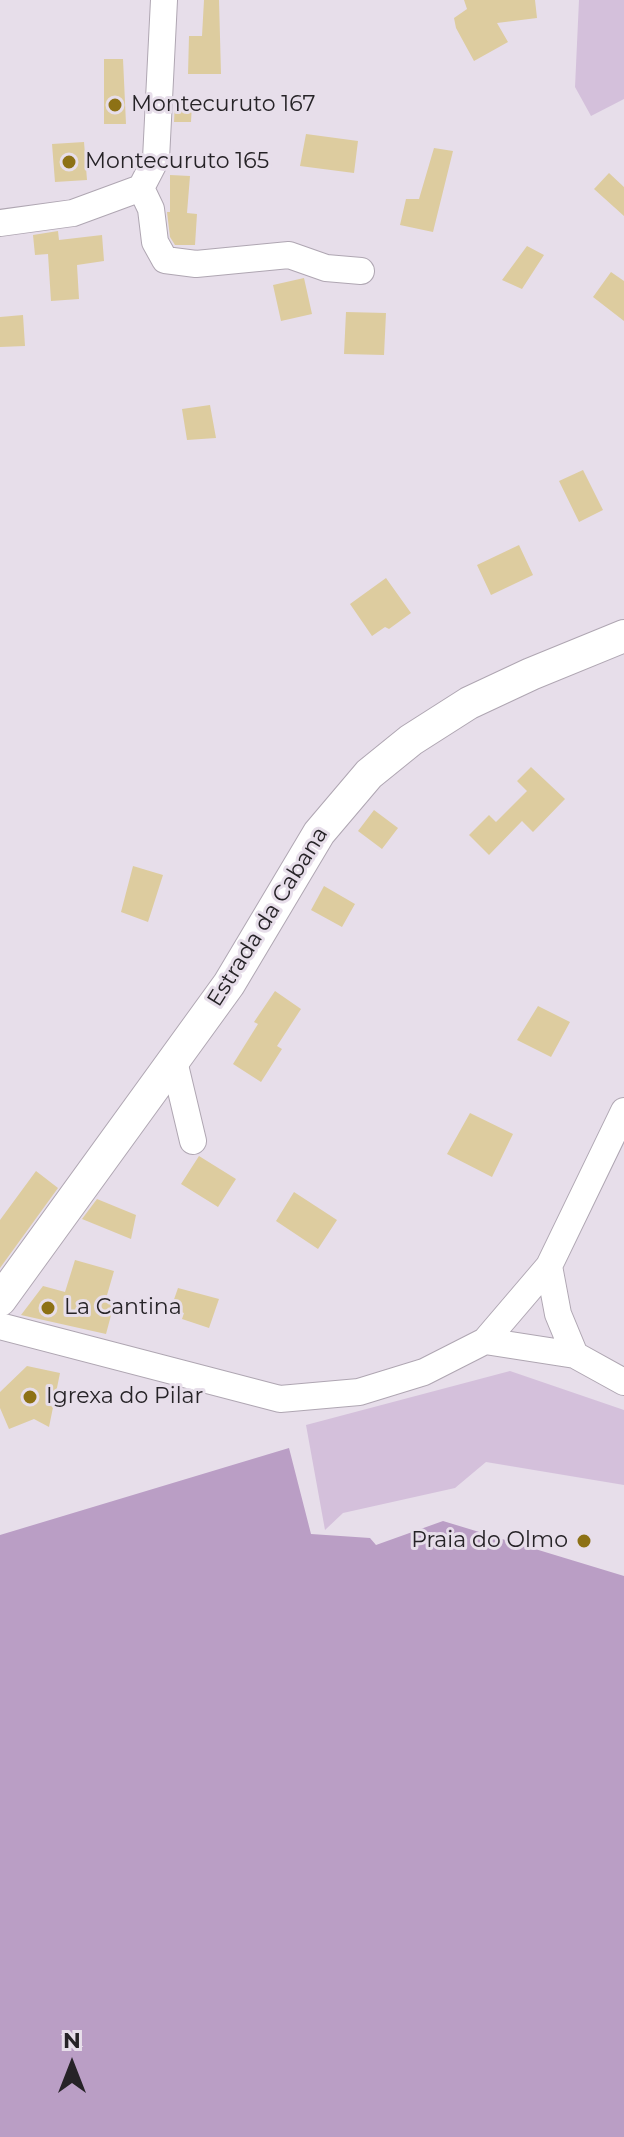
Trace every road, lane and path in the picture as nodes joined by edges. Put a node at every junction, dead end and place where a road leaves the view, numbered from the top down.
1 (164, 0) edge
2 (141, 188) junction
3 (0, 223) edge
4 (361, 271) dead end
5 (624, 636) edge
6 (174, 1061) junction
7 (624, 1111) edge
8 (193, 1141) dead end
9 (549, 1266) junction
10 (0, 1300) edge
11 (0, 1326) edge
12 (485, 1341) junction
13 (575, 1355) junction
14 (624, 1382) edge

1 - 2 street
2 - 3 street
2 - 4 street
5 - 6 main road, Estrada da Cabana
6 - 8 street
6 - 10 main road, Estrada da Cabana
7 - 9 street
9 - 12 street
9 - 13 street
11 - 12 street
12 - 13 street
13 - 14 street

